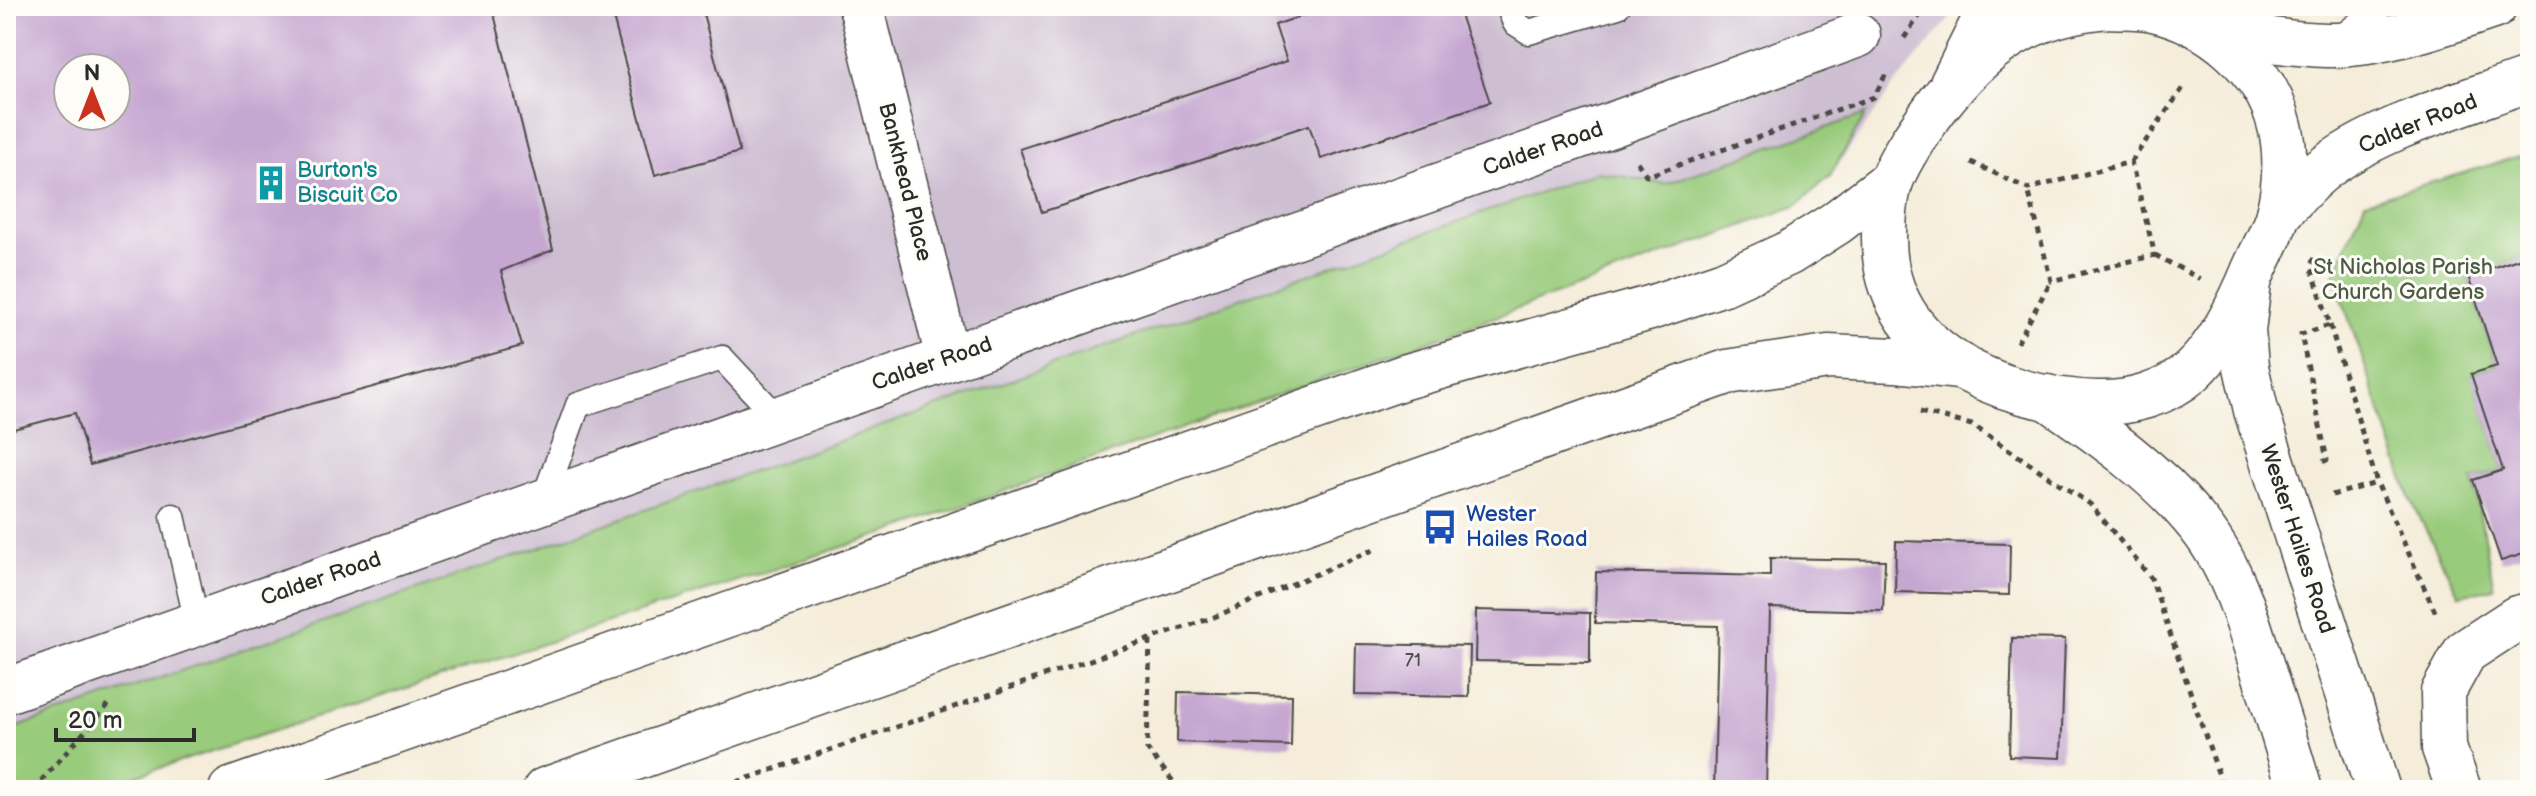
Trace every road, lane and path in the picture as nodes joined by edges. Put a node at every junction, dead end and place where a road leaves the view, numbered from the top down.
1 (861, 6) edge
2 (1508, 6) edge
3 (1618, 6) edge
4 (1926, 6) edge
5 (1991, 6) edge
6 (2381, 6) edge
7 (2495, 6) edge
8 (2151, 7) edge
9 (2203, 27) junction
10 (1909, 28) dead end
11 (1858, 35) dead end
12 (2331, 45) junction
13 (2530, 79) edge
14 (2185, 85) dead end
15 (1949, 90) junction
16 (1874, 97) dead end
17 (1611, 125) junction
18 (1971, 162) dead end
19 (2131, 162) junction
20 (1891, 181) junction
21 (2028, 189) junction
22 (2278, 214) junction
23 (2315, 254) dead end
24 (2155, 255) junction
25 (2051, 281) junction
26 (2204, 282) dead end
27 (2249, 283) junction
28 (2330, 325) junction
29 (2013, 351) dead end
30 (948, 358) junction
31 (1957, 367) junction
32 (2047, 397) junction
33 (1907, 409) dead end
34 (778, 418) junction
35 (2327, 460) dead end
36 (2377, 483) junction
37 (2317, 499) dead end
38 (543, 501) junction
39 (173, 516) dead end
40 (1390, 543) dead end
41 (2530, 615) edge
42 (197, 623) junction
43 (1150, 640) junction
44 (2465, 652) junction
45 (6, 691) edge
46 (113, 699) dead end
47 (33, 790) edge
48 (231, 790) edge
49 (545, 790) edge
50 (714, 790) edge
51 (1180, 790) edge
52 (2224, 790) edge
53 (2300, 790) edge
54 (2378, 790) edge
55 (2459, 790) edge

1 - 30 main road, Bankhead Place
2 - 3 lane
4 - 10 path
5 - 15 main road
6 - 12 lane
7 - 12 main road
8 - 9 main road
8 - 15 main road
9 - 12 main road
9 - 22 main road
11 - 17 main road, Calder Road
13 - 22 main road, Calder Road
14 - 19 path
15 - 20 main road
16 - 17 path
17 - 30 main road, Calder Road
18 - 21 path
19 - 21 path
19 - 24 path
20 - 31 main road
20 - 48 main road
21 - 25 path
22 - 27 main road
23 - 28 path
24 - 25 path
24 - 26 path
25 - 29 path
27 - 32 main road
27 - 54 main road, Wester Hailes Road
28 - 35 path
28 - 36 path
30 - 34 main road, Calder Road
31 - 32 main road
31 - 49 main road
32 - 53 main road
33 - 52 path
34 - 38 main road, Calder Road
34 - 38 lane
36 - 37 path
36 - 44 path
38 - 42 main road, Calder Road
39 - 42 lane
40 - 43 path
41 - 44 main road
42 - 45 main road, Calder Road
43 - 50 path
43 - 51 path
44 - 55 main road
46 - 47 path

